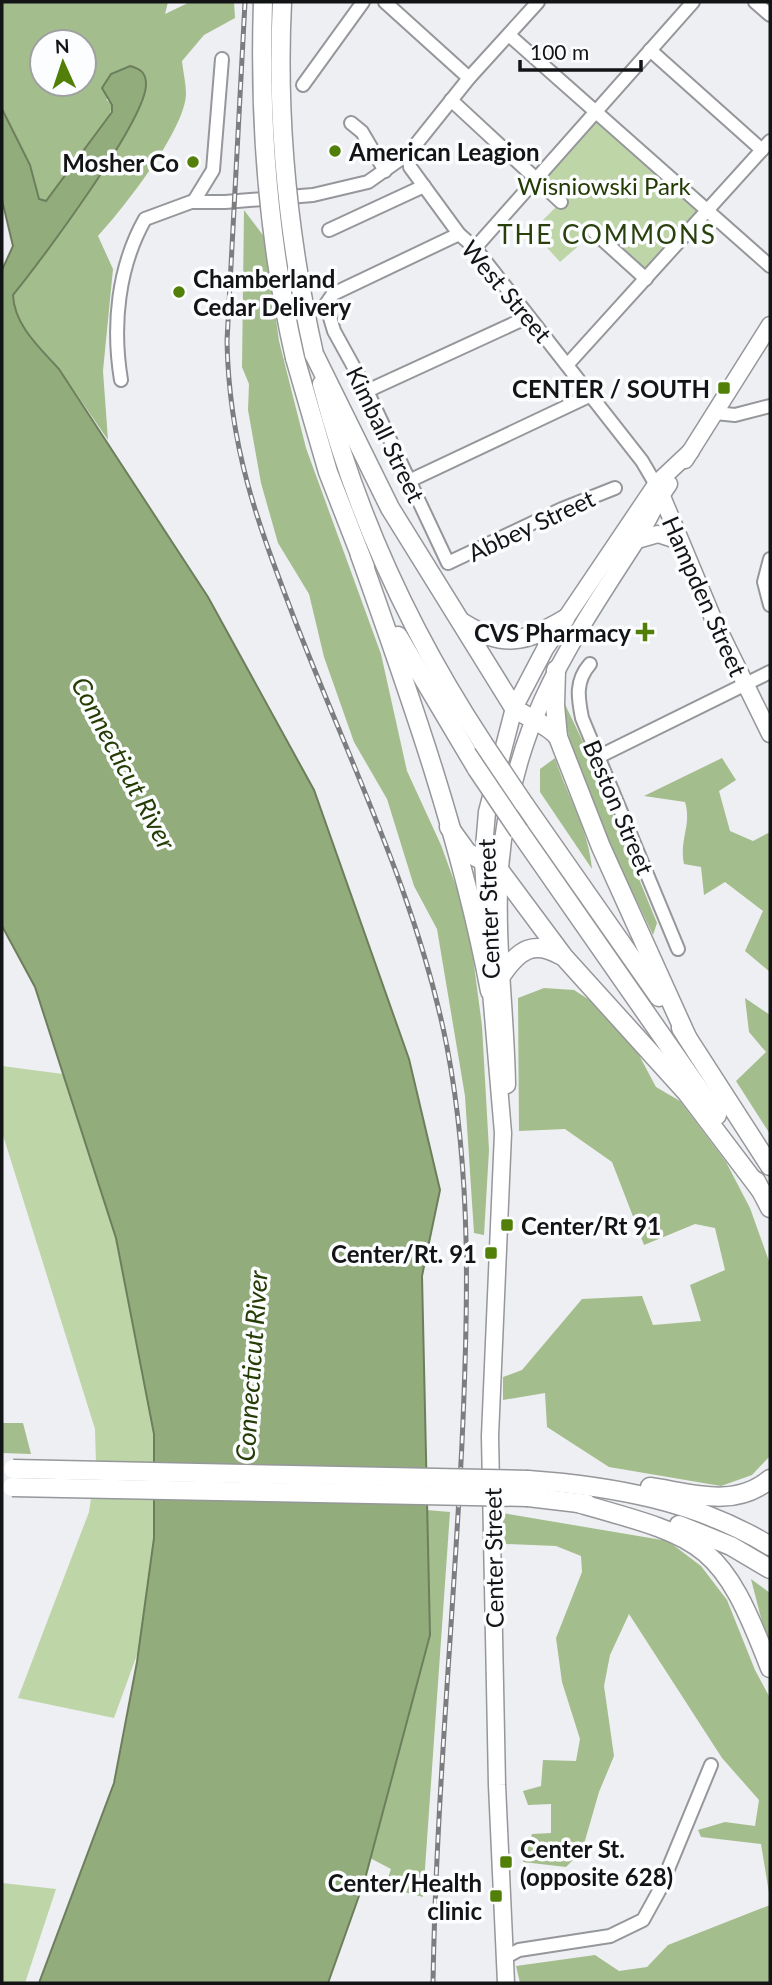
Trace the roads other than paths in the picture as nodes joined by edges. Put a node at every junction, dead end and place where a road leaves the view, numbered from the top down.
1 (263, 2) edge
2 (282, 2) edge
3 (363, 2) edge
4 (385, 2) edge
5 (538, 2) edge
6 (693, 2) edge
7 (755, 2) edge
8 (770, 15) edge
9 (509, 35) junction
10 (650, 50) junction
11 (222, 59) dead end
12 (469, 78) junction
13 (303, 85) dead end
14 (451, 100) junction
15 (595, 113) junction
16 (351, 123) dead end
17 (766, 146) edge
18 (409, 153) junction
19 (385, 170) junction
20 (536, 180) junction
21 (424, 186) junction
22 (194, 201) junction
23 (561, 202) dead end
24 (705, 212) junction
25 (329, 230) dead end
26 (594, 232) dead end
27 (459, 233) junction
28 (475, 248) junction
29 (770, 267) edge
30 (646, 279) junction
31 (528, 317) junction
32 (770, 325) edge
33 (314, 354) junction
34 (568, 364) junction
35 (121, 380) dead end
36 (367, 391) junction
37 (589, 396) junction
38 (770, 407) edge
39 (715, 413) junction
40 (409, 481) junction
41 (615, 488) dead end
42 (659, 489) junction
43 (636, 540) junction
44 (679, 541) junction
45 (360, 555) junction
46 (770, 559) edge
47 (448, 563) joint
48 (770, 605) edge
49 (565, 619) junction
50 (460, 621) junction
51 (590, 664) dead end
52 (556, 670) junction
53 (770, 672) edge
54 (744, 685) junction
55 (514, 708) junction
56 (532, 722) junction
57 (770, 734) edge
58 (558, 737) junction
59 (598, 757) junction
60 (449, 827) junction
61 (483, 859) junction
62 (500, 872) junction
63 (678, 949) dead end
64 (564, 957) junction
65 (503, 973) junction
66 (490, 991) junction
67 (687, 1037) junction
68 (503, 1133) junction
69 (770, 1167) edge
70 (766, 1200) edge
71 (7, 1478) edge
72 (770, 1479) edge
73 (565, 1483) junction
74 (528, 1489) junction
75 (578, 1503) junction
76 (770, 1546) edge
77 (770, 1569) edge
78 (770, 1668) edge
79 (711, 1765) dead end
80 (505, 1958) junction
81 (506, 1983) edge

1 - 45 highway, bridge
2 - 33 highway, bridge
3 - 13 street
4 - 12 street
5 - 9 street
6 - 10 street
7 - 8 street
9 - 12 street
9 - 15 street
10 - 15 street
10 - 17 street
11 - 22 street
12 - 14 street
14 - 18 street
14 - 20 street
15 - 20 street
15 - 24 street
16 - 19 street
17 - 24 street
18 - 19 street
18 - 21 street, West Street
19 - 22 street
20 - 23 street
20 - 28 street
21 - 25 street
21 - 27 street, West Street
22 - 35 street
24 - 29 street
24 - 30 street
26 - 30 street
27 - 28 street, West Street
27 - 36 street, Kimball Street
28 - 31 street, West Street
30 - 34 street
31 - 34 street, West Street
31 - 36 street
32 - 39 main road, Center Street
33 - 50 highway
33 - 67 highway, bridge
34 - 37 street, West Street
36 - 40 street, Kimball Street
37 - 40 street
37 - 42 street, West Street
38 - 39 street
39 - 42 main road, Center Street
40 - 47 street, Kimball Street
41 - 47 street, Abbey Street
42 - 43 main road, Center Street
42 - 44 main road, Hampden Street
42 - 49 main road, Center Street
43 - 44 main road
43 - 52 main road, Center Street
44 - 54 main road, Hampden Street
45 - 60 highway
45 - 70 highway, bridge
46 - 48 street
49 - 50 highway
49 - 55 main road, Center Street
50 - 55 highway
51 - 59 street, Beston Street
52 - 56 main road, Center Street
52 - 58 highway
53 - 54 street
54 - 57 main road, Hampden Street
54 - 59 street
55 - 56 highway
55 - 61 main road, Center Street
56 - 58 highway
56 - 62 main road, Center Street
58 - 67 highway
59 - 63 street, Beston Street
60 - 61 highway
60 - 66 highway
61 - 62 highway
61 - 66 main road, Center Street
62 - 64 highway
62 - 65 main road, Center Street
64 - 65 highway
64 - 70 highway
65 - 68 main road, Center Street
66 - 68 main road, Center Street
67 - 69 highway
68 - 80 main road, Center Street
71 - 74 highway, bridge
72 - 73 highway
73 - 74 highway
73 - 76 highway
74 - 75 highway
75 - 77 highway
75 - 78 highway
79 - 80 street
80 - 81 main road, Center Street

